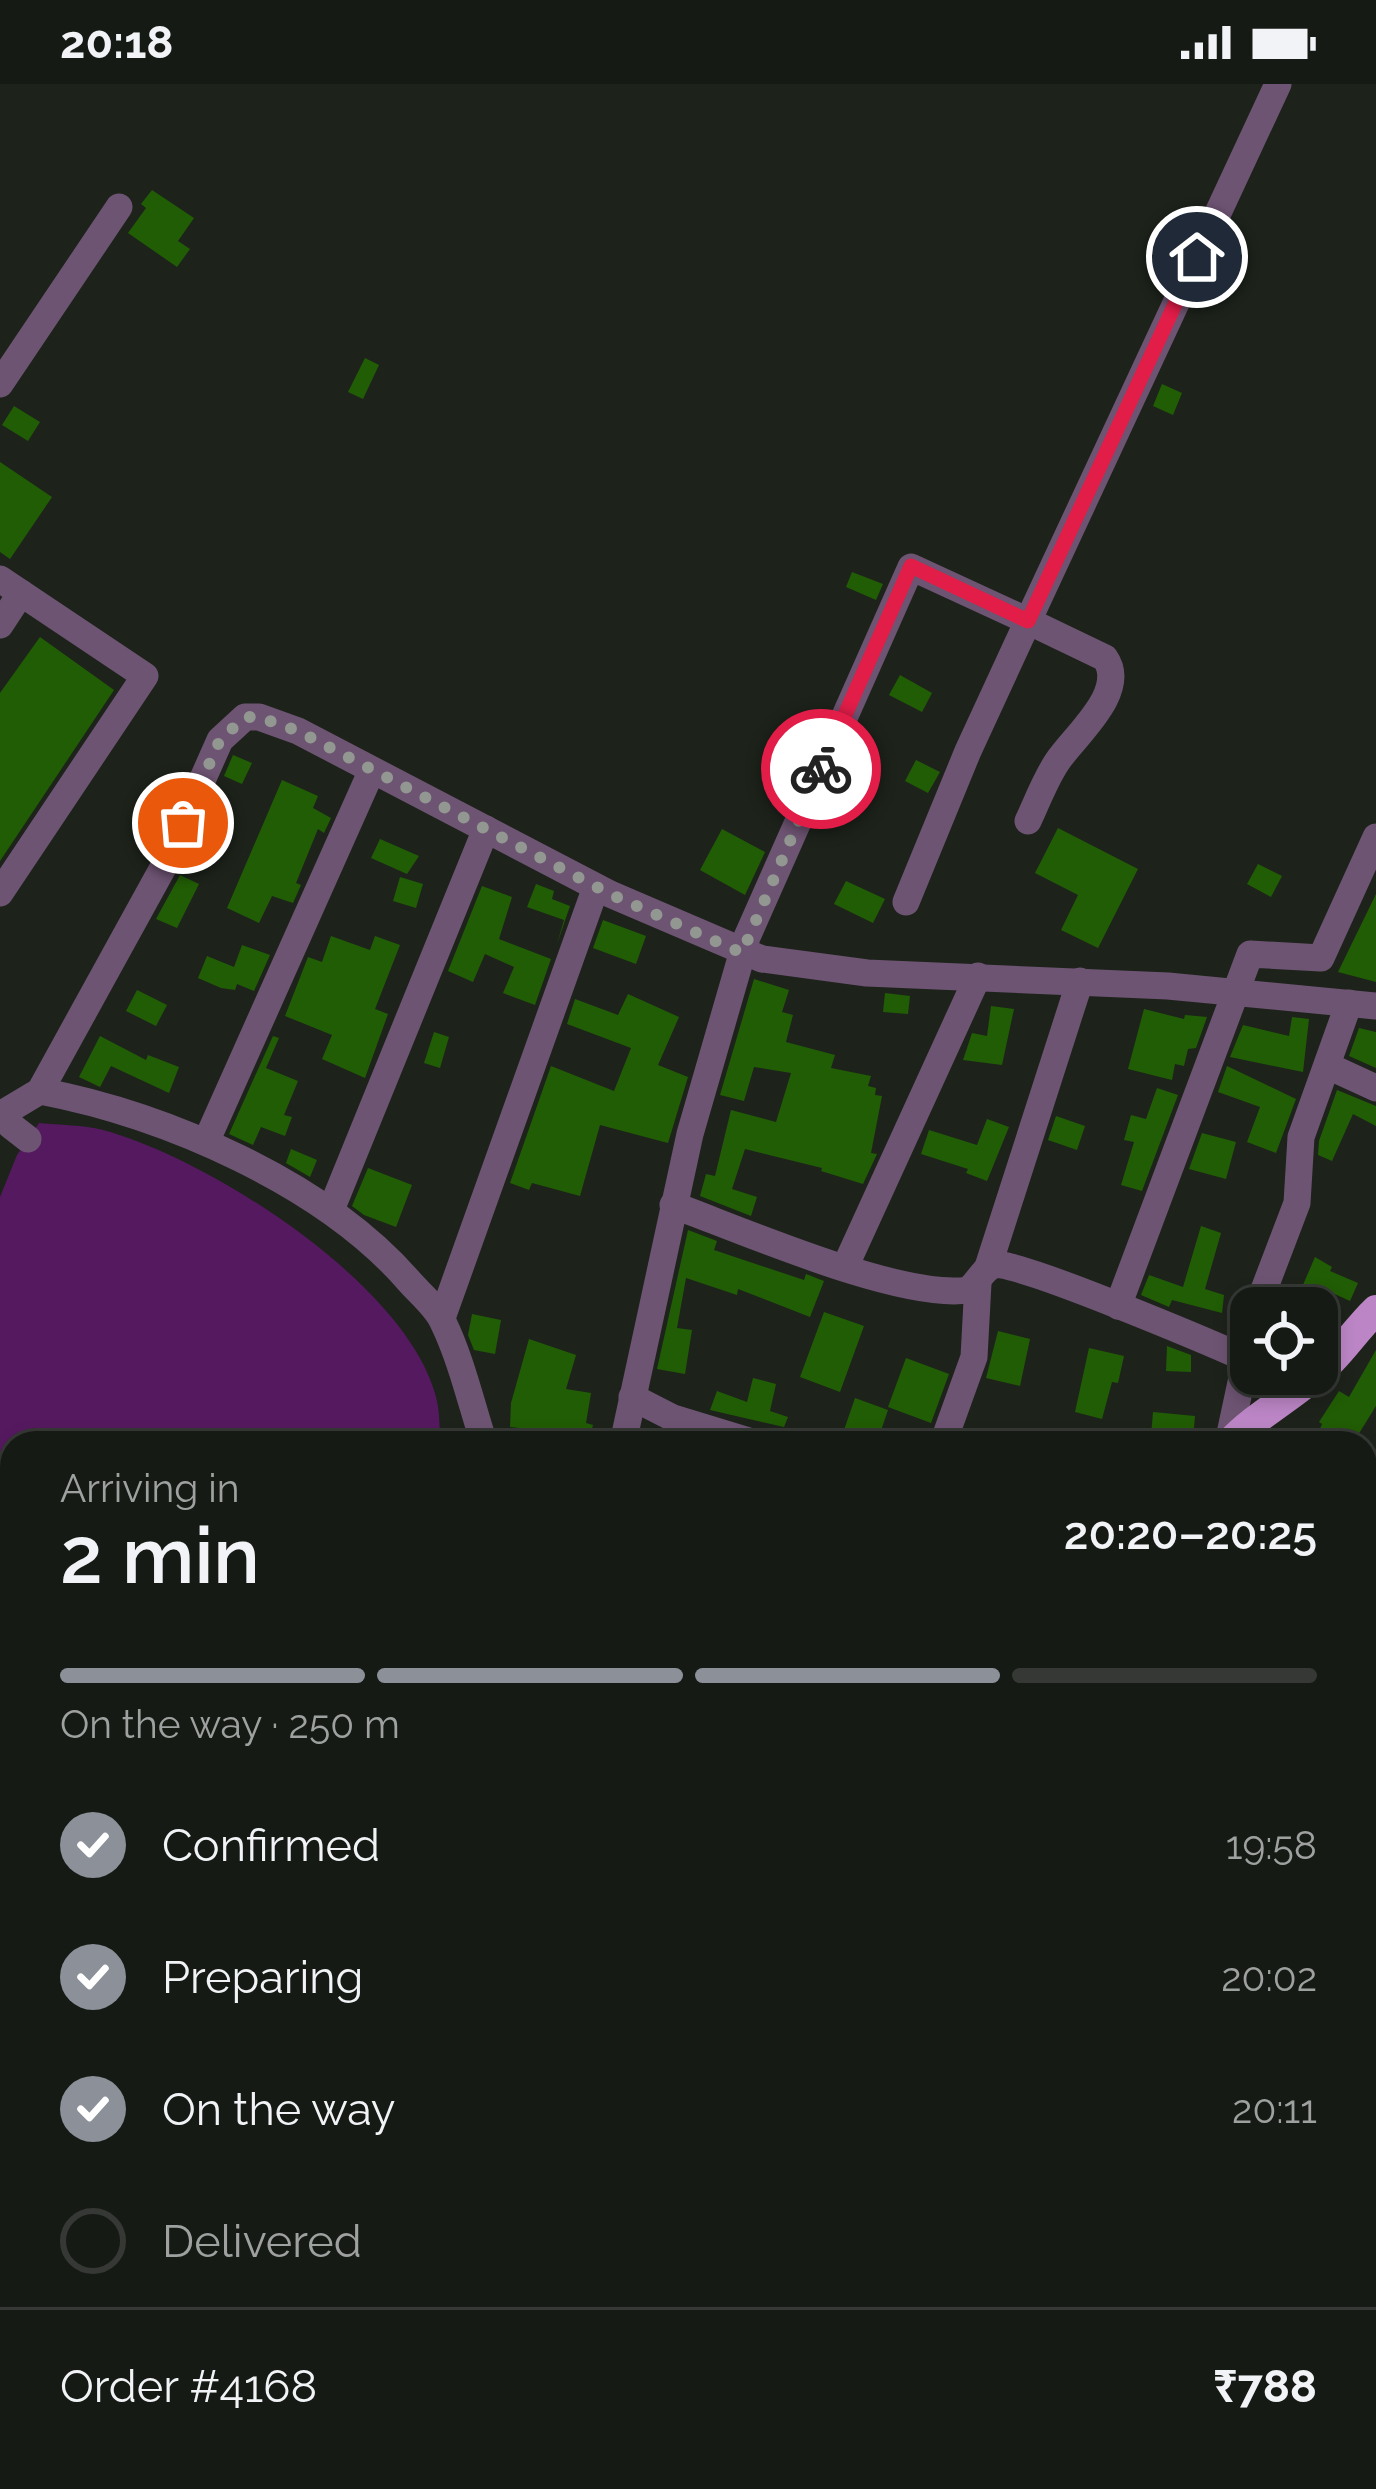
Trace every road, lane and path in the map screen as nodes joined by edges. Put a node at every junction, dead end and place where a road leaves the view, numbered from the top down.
1 (1278, 84) edge
2 (118, 207) dead end
3 (0, 384) edge
4 (10, 586) edge
5 (1028, 621) junction
6 (0, 625) edge
7 (372, 770) junction
8 (1028, 821) dead end
9 (486, 830) junction
10 (1376, 837) edge
11 (596, 886) junction
12 (0, 893) edge
13 (906, 902) dead end
14 (742, 953) junction
15 (978, 976) junction
16 (1242, 978) junction
17 (1080, 981) junction
18 (1363, 1005) edge
19 (1328, 1066) junction
20 (1376, 1088) edge
21 (40, 1091) junction
22 (1, 1114) edge
23 (28, 1139) dead end
24 (206, 1142) junction
25 (673, 1205) junction
26 (332, 1210) junction
27 (845, 1267) junction
28 (983, 1275) junction
29 (1265, 1287) edge
30 (1118, 1306) junction
31 (1376, 1310) edge
32 (442, 1318) junction
33 (1230, 1352) edge
34 (1338, 1353) edge
35 (1238, 1395) edge
36 (1273, 1395) edge
37 (632, 1397) junction
38 (480, 1431) edge
39 (625, 1431) edge
40 (703, 1431) edge
41 (947, 1431) edge
42 (1231, 1431) edge
43 (1240, 1431) edge

1 - 5 street
2 - 3 street
4 - 6 street
4 - 12 street
5 - 8 street
5 - 13 street
5 - 14 street
7 - 9 street
7 - 21 street
7 - 24 street
9 - 11 street
9 - 26 street
10 - 16 street
11 - 14 street
11 - 32 street
14 - 15 street
14 - 25 street
15 - 17 street
15 - 27 street
16 - 17 street
16 - 18 street
16 - 30 street
17 - 28 street
18 - 19 street
19 - 20 street
19 - 29 street
21 - 22 street
21 - 24 street
22 - 23 street
24 - 26 street
25 - 27 street
25 - 37 street
26 - 32 street
27 - 28 street
28 - 30 street
28 - 41 street
30 - 33 street
31 - 34 main road
32 - 38 street
35 - 42 street
36 - 43 main road
37 - 39 street
37 - 40 street

